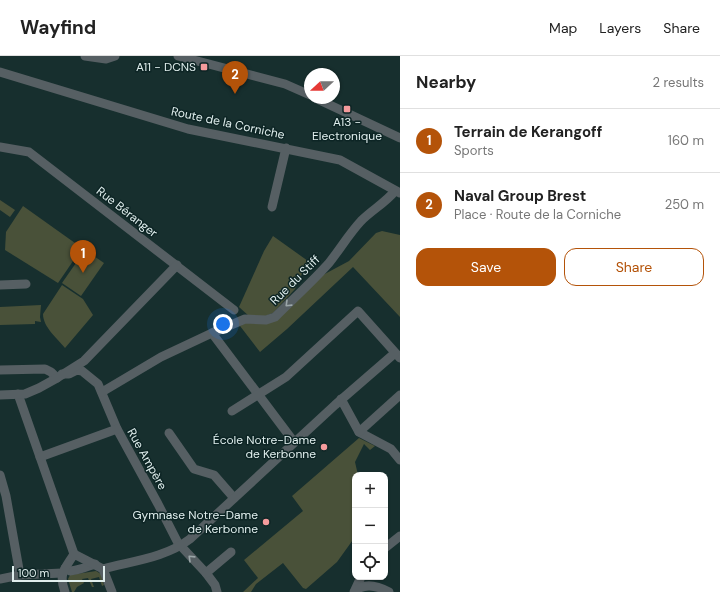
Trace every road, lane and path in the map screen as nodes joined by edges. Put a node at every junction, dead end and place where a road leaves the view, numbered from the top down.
1 (85, 56) edge
2 (114, 56) edge
3 (178, 56) edge
4 (0, 72) edge
5 (304, 93) edge
6 (328, 104) edge
7 (400, 138) edge
8 (0, 147) edge
9 (286, 148) junction
10 (398, 192) edge
11 (272, 207) dead end
12 (177, 265) junction
13 (26, 284) dead end
14 (0, 285) edge
15 (234, 310) dead end
16 (212, 333) junction
17 (397, 355) edge
18 (0, 370) edge
19 (59, 376) junction
20 (102, 392) junction
21 (18, 394) junction
22 (258, 394) junction
23 (0, 395) edge
24 (400, 395) edge
25 (341, 399) junction
26 (232, 411) dead end
27 (117, 429) junction
28 (359, 432) junction
29 (169, 433) dead end
30 (294, 442) junction
31 (40, 457) junction
32 (400, 460) edge
33 (0, 475) edge
34 (234, 498) junction
35 (400, 536) edge
36 (388, 546) edge
37 (180, 547) junction
38 (231, 552) dead end
39 (74, 554) junction
40 (99, 566) junction
41 (64, 570) junction
42 (206, 573) junction
43 (20, 575) junction
44 (0, 579) edge
45 (360, 580) edge
46 (354, 591) edge
47 (65, 592) edge
48 (112, 592) edge
49 (217, 592) edge
50 (389, 592) edge

1 - 2 street
3 - 5 street
4 - 9 street, Route de la Corniche
6 - 7 street
8 - 12 street, Rue Béranger
9 - 10 street, Route de la Corniche
9 - 11 street
10 -> 16 street, Rue du Stiff
12 - 15 street, Rue Béranger
12 - 19 street
13 - 14 street
16 - 20 street, Rue du Stiff
16 - 22 street
17 - 22 street
17 - 25 street
18 - 19 street
19 - 20 street, Rue Ampère
19 - 21 street
20 - 27 street, Rue Ampère
21 - 23 street
21 - 31 street
22 - 26 street
22 - 30 street
24 - 28 street
25 - 28 street
25 - 30 street
27 - 31 street
27 - 37 street, Rue Ampère
28 - 32 street
29 - 34 street
30 - 34 street
31 - 39 street
33 - 43 street
34 - 37 street
35 - 36 street
37 - 40 street
42 -> 37 street, Rue Ampère
38 - 42 street
39 - 40 street
39 - 41 street
40 - 41 street
40 - 48 street
41 - 43 street
41 - 47 street
42 - 49 street, Rue Ampère
43 - 44 street
45 - 46 street
46 - 50 street

